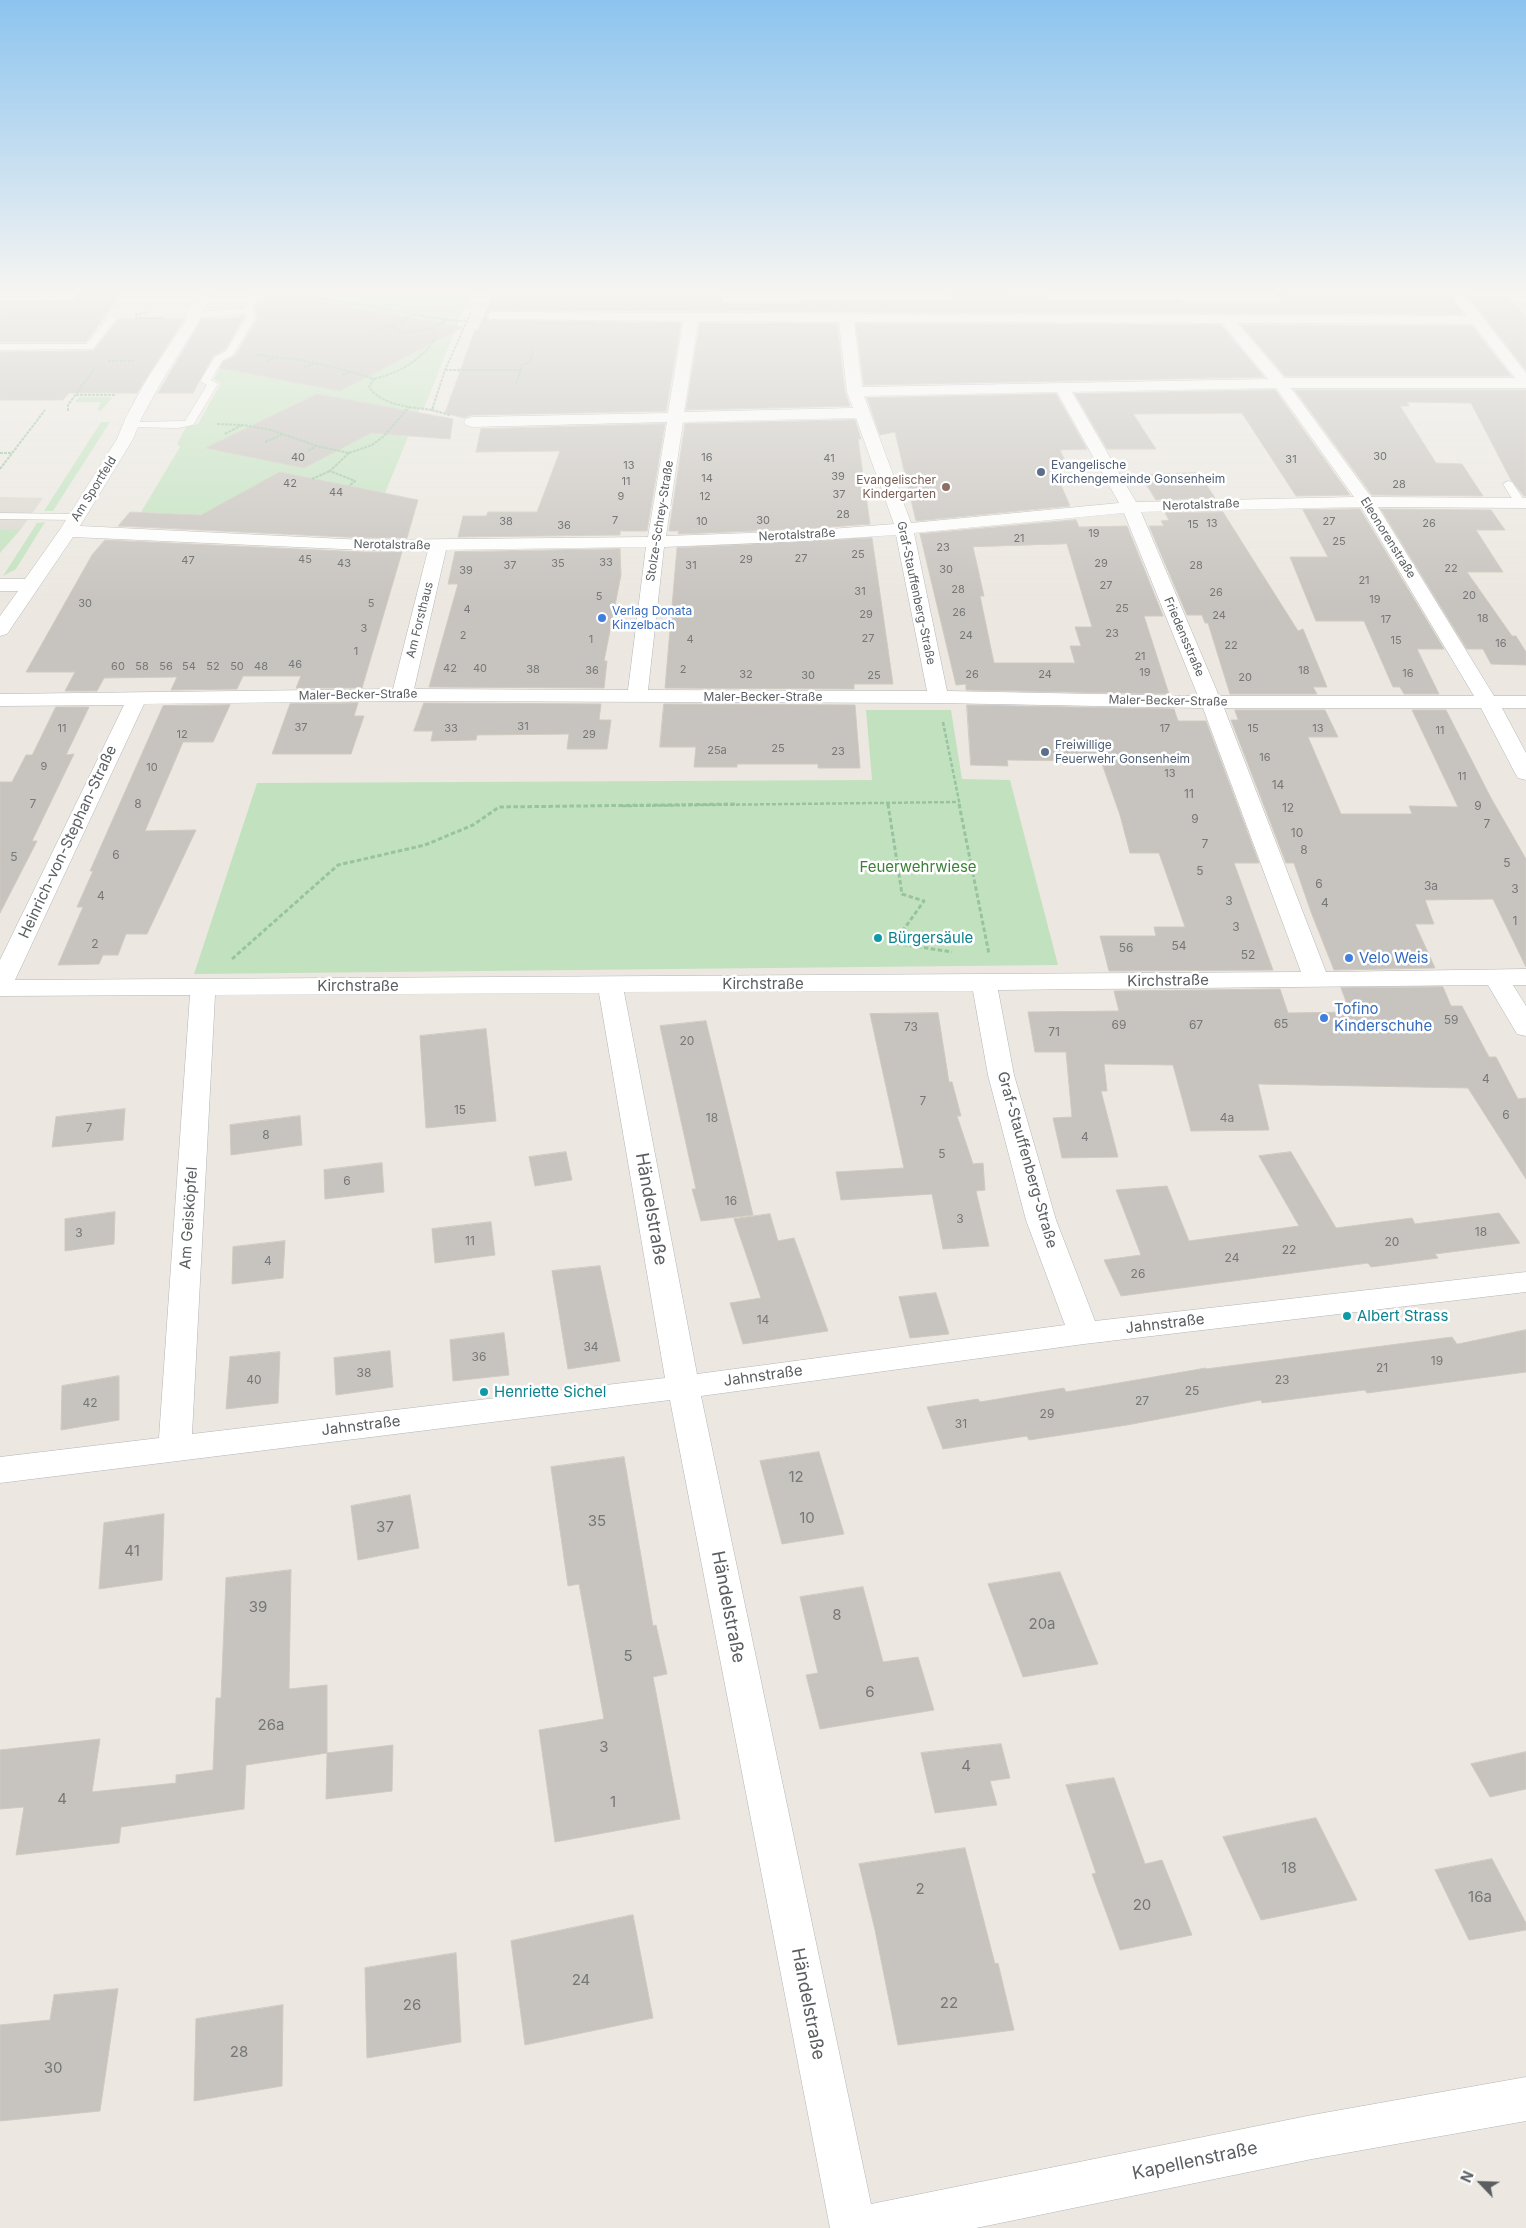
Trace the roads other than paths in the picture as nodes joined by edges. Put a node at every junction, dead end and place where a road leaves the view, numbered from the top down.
1 (146, 396) edge
2 (206, 396) edge
3 (680, 396) edge
4 (856, 396) edge
5 (1067, 396) edge
6 (1289, 396) edge
7 (862, 413) junction
8 (677, 417) junction
9 (472, 422) road end
10 (131, 425) junction
11 (1508, 484) dead end
12 (1366, 502) junction
13 (1523, 503) edge
14 (1130, 507) junction
15 (0, 516) edge
16 (72, 524) junction
17 (904, 529) junction
18 (656, 542) junction
19 (438, 545) junction
20 (0, 585) edge
21 (26, 591) junction
22 (0, 596) edge
23 (0, 630) edge
24 (402, 695) junction
25 (637, 696) junction
26 (137, 698) junction
27 (0, 700) edge
28 (1211, 702) junction
29 (1488, 702) junction
30 (1526, 702) edge
31 (940, 706) junction
32 (1526, 773) edge
33 (987, 971) junction
34 (1496, 977) junction
35 (1526, 977) edge
36 (1317, 980) junction
37 (610, 984) junction
38 (0, 987) edge
39 (208, 987) junction
40 (1526, 1028) edge
41 (1526, 1282) edge
42 (1084, 1333) junction
43 (683, 1387) junction
44 (174, 1448) junction
45 (0, 1470) edge
46 (1526, 2099) edge
47 (852, 2228) edge
48 (864, 2228) edge

1 - 10 street, Am Sportfeld
2 - 10 lane
3 - 8 street, Stolze-Schrey-Straße
4 - 7 street, Graf-Stauffenberg-Straße
5 - 14 street, Friedensstraße
6 - 12 street, Eleonorenstraße
7 - 8 street
7 - 17 street, Graf-Stauffenberg-Straße
8 - 9 street
8 - 18 street, Stolze-Schrey-Straße
10 - 16 street, Am Sportfeld
11 - 13 lane
12 - 13 street, Nerotalstraße
12 - 14 street, Nerotalstraße
12 - 29 street, Eleonorenstraße
14 - 17 street, Nerotalstraße
14 - 28 street, Friedensstraße
15 - 16 lane
16 - 19 street, Nerotalstraße
16 - 21 street, Am Sportfeld
17 - 18 street, Nerotalstraße
17 - 31 street, Graf-Stauffenberg-Straße
18 - 19 street, Nerotalstraße
18 - 25 street, Stolze-Schrey-Straße
19 - 24 street, Am Forsthaus
20 - 21 street
21 - 22 street
21 - 23 street, Am Sportfeld
24 - 25 street, Maler-Becker-Straße
24 - 26 street, Maler-Becker-Straße
25 - 31 street, Maler-Becker-Straße
26 - 27 street, Maler-Becker-Straße
26 - 38 street, Heinrich-von-Stephan-Straße
28 - 29 street, Maler-Becker-Straße
28 - 31 street, Maler-Becker-Straße
28 - 36 street, Friedensstraße
29 - 30 street, Maler-Becker-Straße
29 - 32 street, Eleonorenstraße
33 - 36 street, Kirchstraße
33 - 37 street, Kirchstraße
33 - 42 street, Graf-Stauffenberg-Straße
34 - 35 street, Kirchstraße
34 - 36 street, Kirchstraße
34 - 40 street
37 - 39 street, Kirchstraße
37 - 43 street, Händelstraße
38 - 39 street, Kirchstraße
39 - 44 street, Am Geisköpfel
41 - 42 street, Jahnstraße
42 - 43 street, Jahnstraße
43 - 44 street, Jahnstraße
43 - 47 street, Händelstraße
44 - 45 street, Jahnstraße
46 - 48 street, Kapellenstraße

